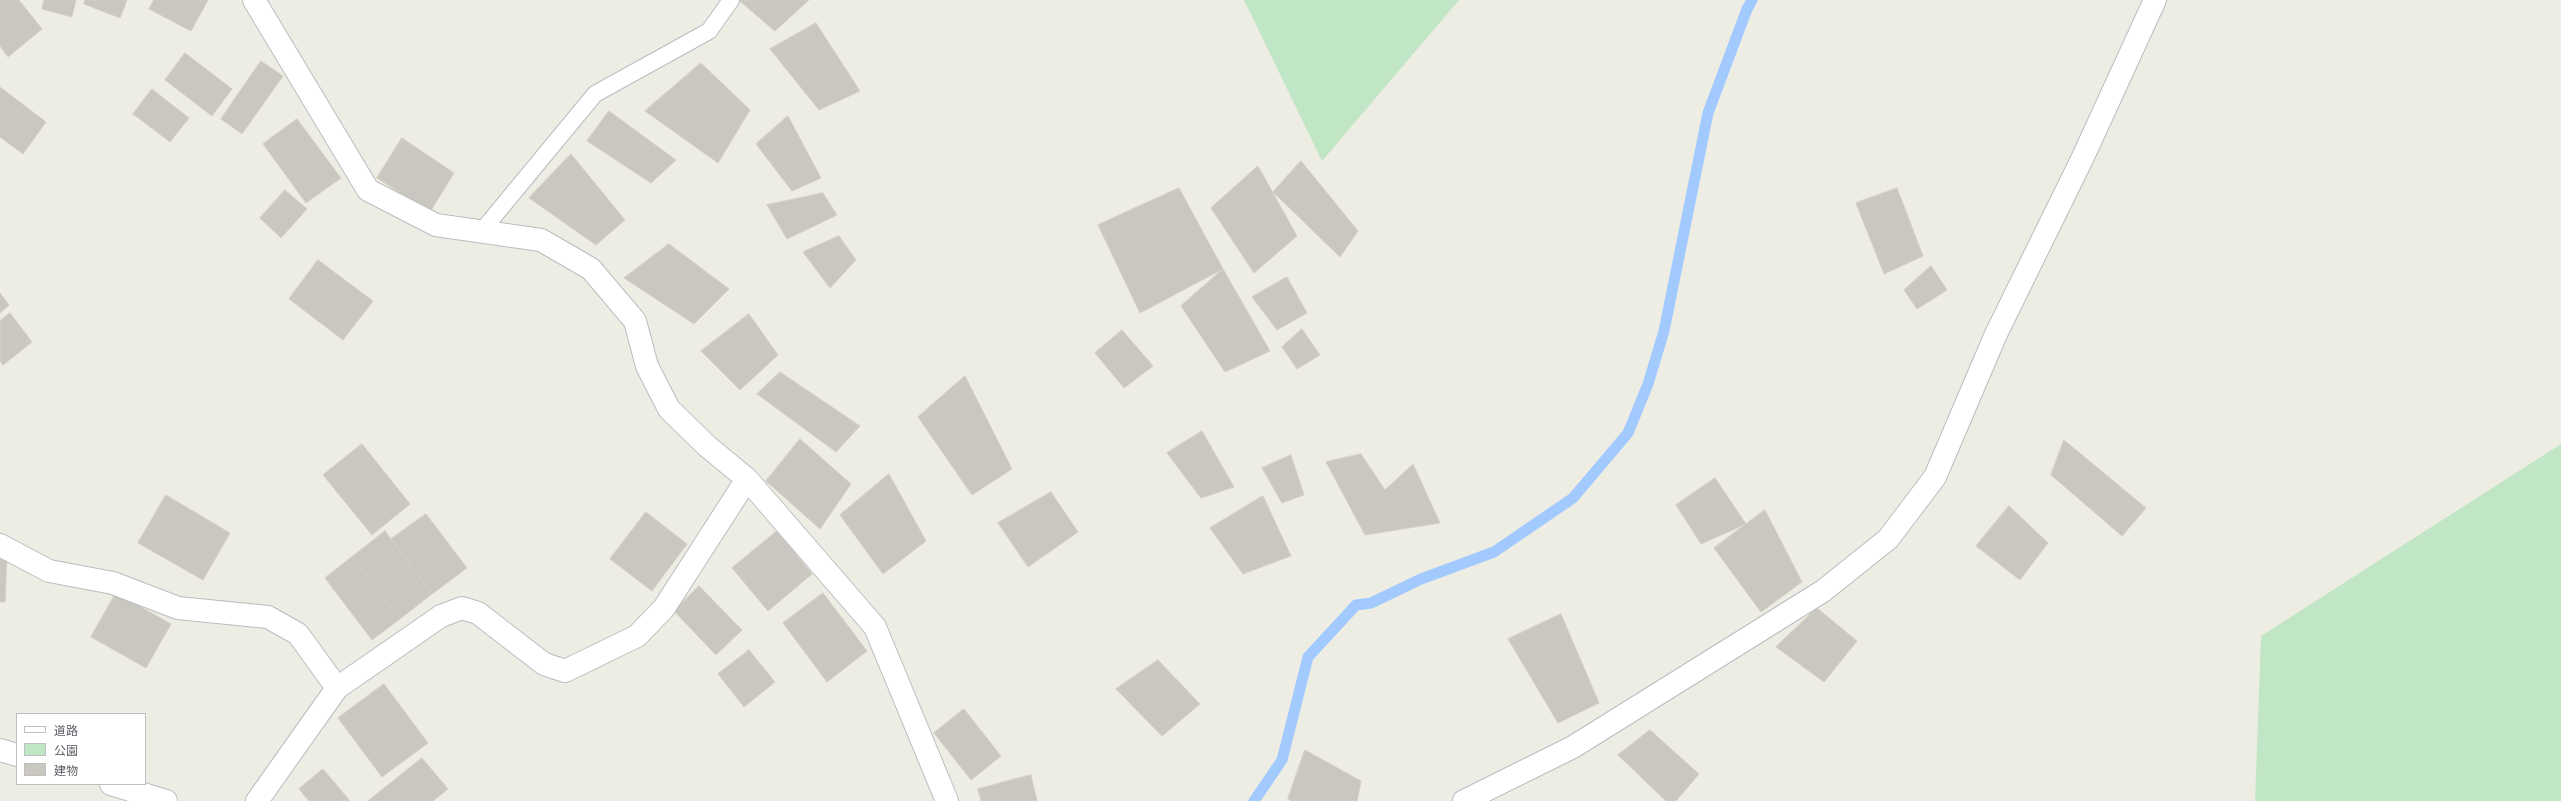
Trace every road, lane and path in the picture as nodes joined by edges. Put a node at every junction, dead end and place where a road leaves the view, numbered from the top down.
1 (254, 0) edge
2 (731, 0) edge
3 (2155, 0) edge
4 (481, 232) junction
5 (747, 479) junction
6 (0, 545) edge
7 (337, 688) junction
8 (0, 750) edge
9 (16, 755) edge
10 (114, 785) edge
11 (166, 801) edge
12 (257, 801) edge
13 (947, 801) edge
14 (1464, 801) edge

1 - 4 street
2 - 4 lane
3 - 14 street
4 - 5 street
5 - 7 street
5 - 13 street
6 - 7 street
7 - 12 street
8 - 9 street
10 - 11 street

